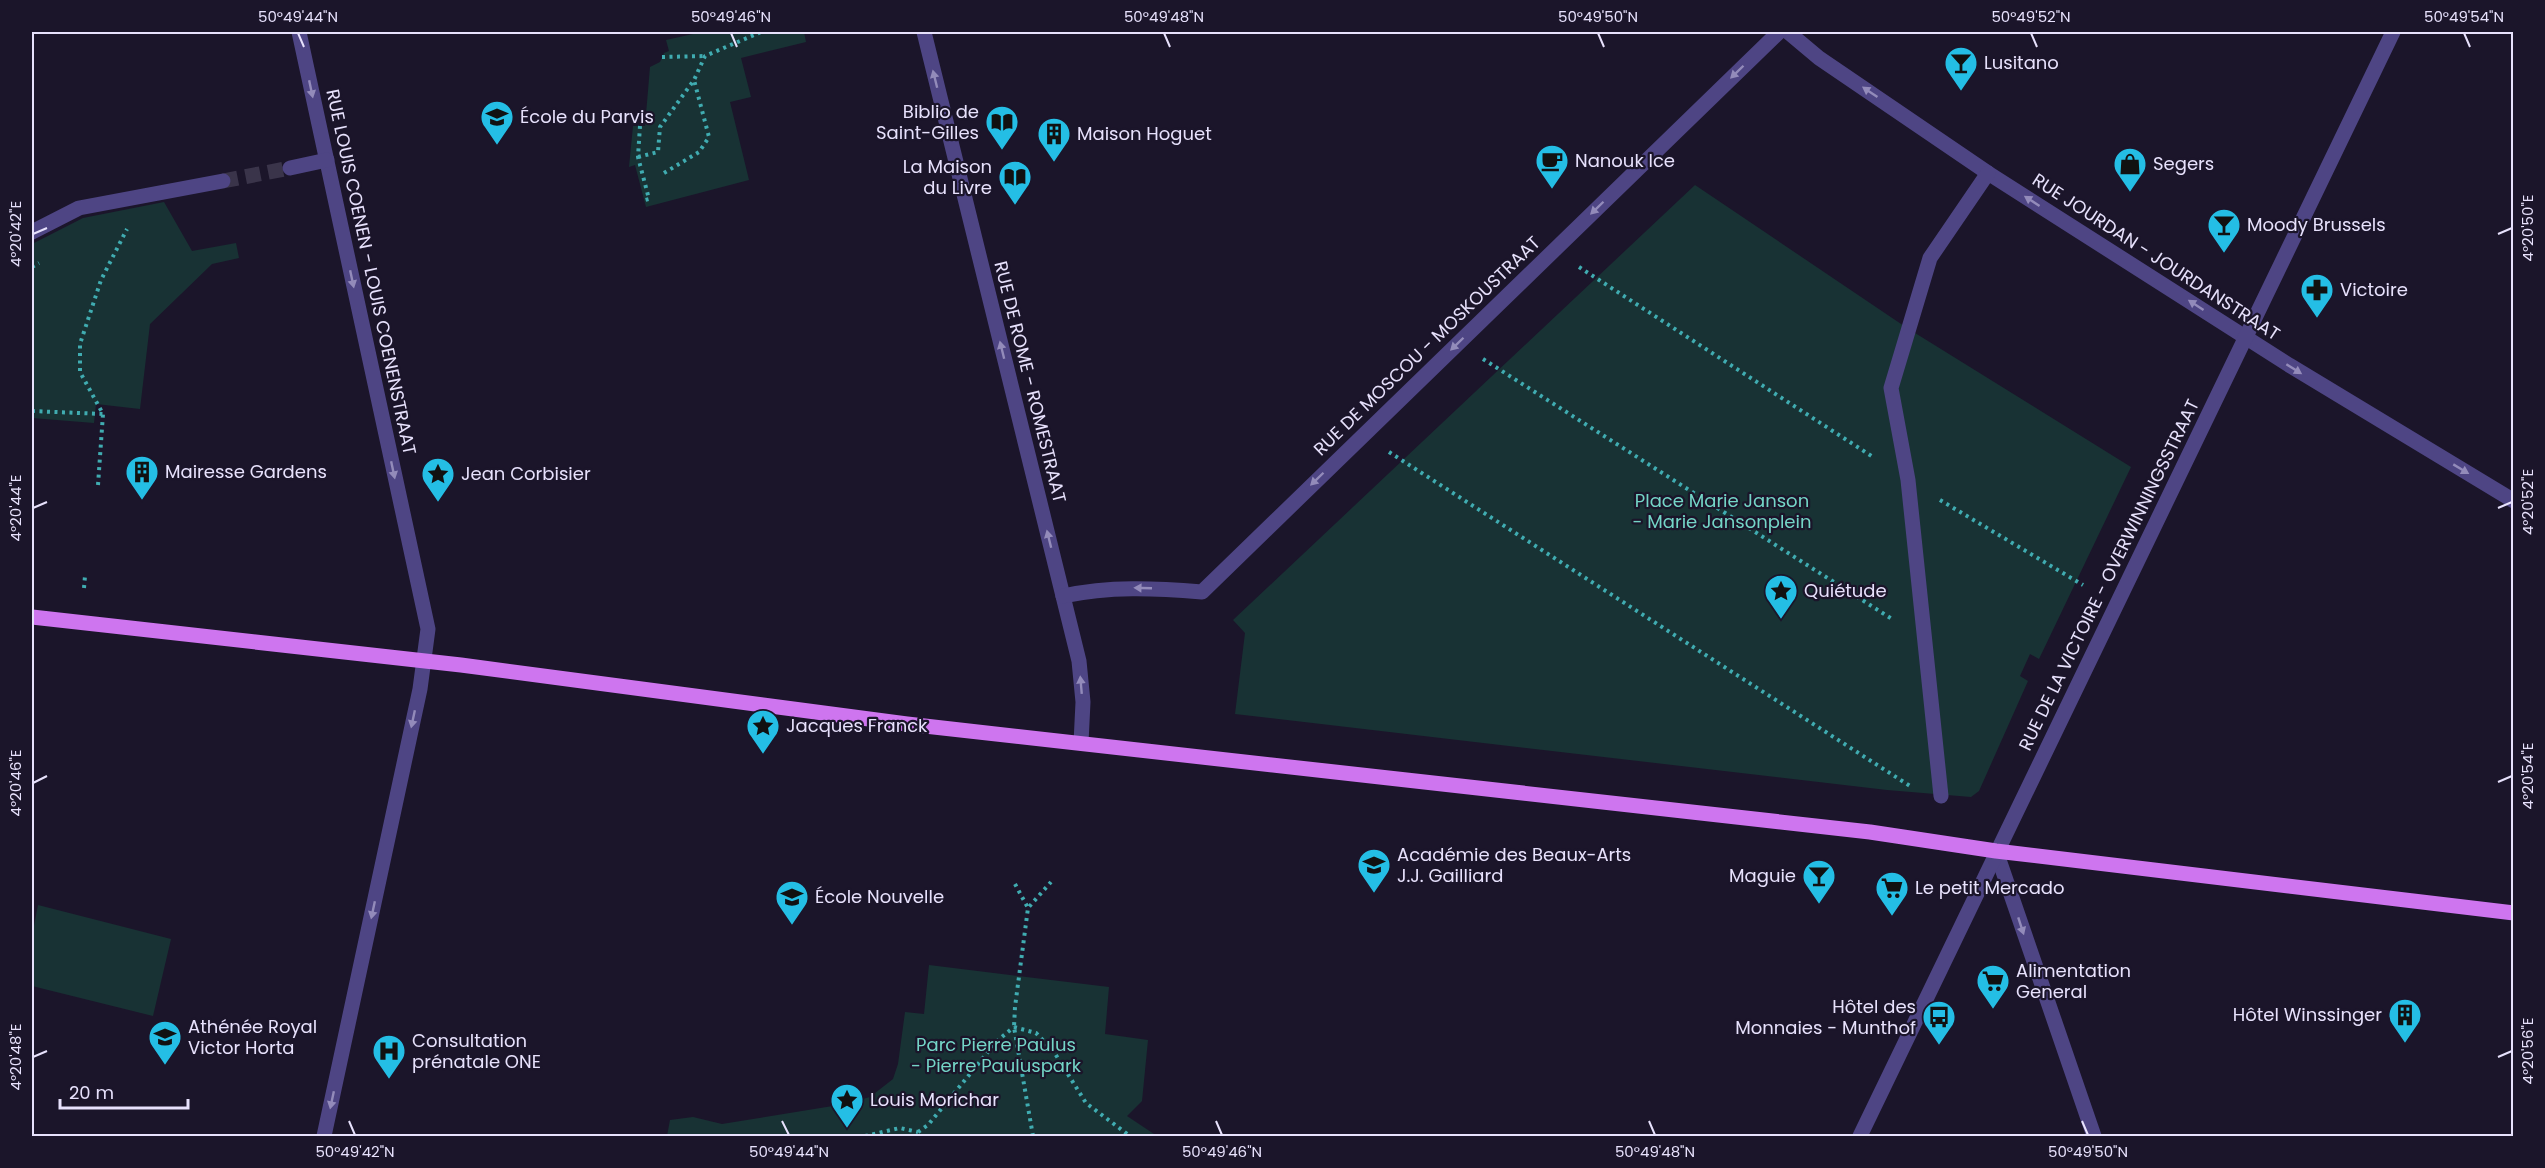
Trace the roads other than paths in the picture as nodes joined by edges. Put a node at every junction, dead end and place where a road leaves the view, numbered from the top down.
1 (299, 32) edge
2 (924, 32) edge
3 (1779, 32) edge
4 (1788, 32) edge
5 (2393, 32) edge
6 (327, 160) junction
7 (290, 168) tunnel mouth
8 (1988, 172) junction
9 (223, 180) tunnel mouth
10 (32, 231) edge
11 (2246, 337) junction
12 (2512, 497) edge
13 (1063, 596) junction
14 (32, 617) edge
15 (425, 662) junction
16 (1081, 743) junction
17 (1941, 796) dead end
18 (1996, 851) junction
19 (2514, 913) edge
20 (324, 1137) edge
21 (1860, 1137) edge
22 (2094, 1137) edge

1 -> 6 street, RUE LOUIS COENEN - LOUIS COENENSTRAAT
13 -> 2 street, RUE DE ROME - ROMESTRAAT
3 -> 13 street, RUE DE MOSCOU - MOSKOUSTRAAT
8 -> 4 street, RUE JOURDAN - JOURDANSTRAAT
5 - 11 street, RUE DE LA VICTOIRE - OVERWINNINGSSTRAAT
6 - 7 street
6 -> 15 street, RUE LOUIS COENEN - LOUIS COENENSTRAAT
11 -> 8 street, RUE JOURDAN - JOURDANSTRAAT
8 - 17 street
9 - 10 street
11 -> 12 street, RUE JOURDAN - JOURDANSTRAAT
11 - 18 street, RUE DE LA VICTOIRE - OVERWINNINGSSTRAAT
16 -> 13 street, RUE DE ROME - ROMESTRAAT
14 - 15 main road
15 - 16 main road
15 -> 20 street, RUE LOUIS COENEN - LOUIS COENENSTRAAT
16 - 18 main road
18 - 19 main road
18 - 21 street, RUE DE LA VICTOIRE - OVERWINNINGSSTRAAT
18 -> 22 street

